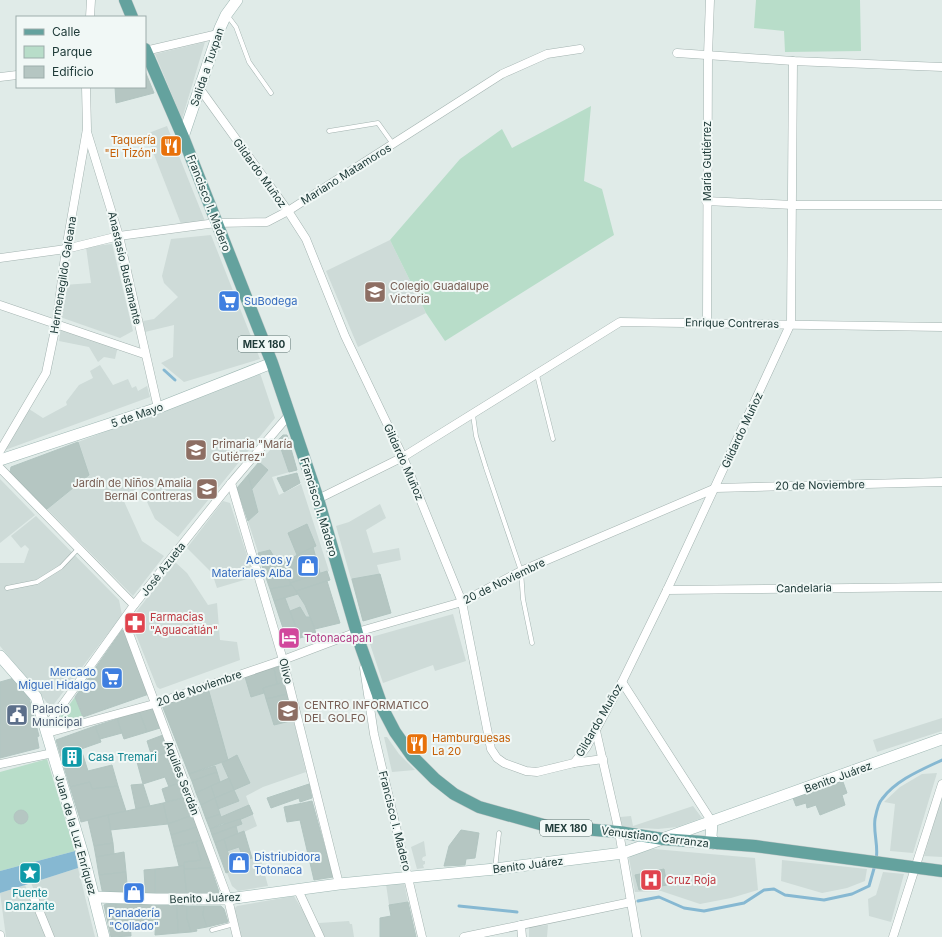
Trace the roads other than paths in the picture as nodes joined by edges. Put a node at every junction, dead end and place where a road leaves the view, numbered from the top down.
1 (91, 0) edge
2 (125, 0) edge
3 (237, 0) edge
4 (710, 0) edge
5 (226, 15) junction
6 (90, 16) edge
7 (132, 16) edge
8 (218, 34) junction
9 (580, 49) dead end
10 (146, 50) edge
11 (146, 52) edge
12 (677, 53) dead end
13 (708, 55) junction
14 (793, 61) junction
15 (942, 67) edge
16 (16, 75) edge
17 (0, 77) edge
18 (86, 88) edge
19 (200, 89) junction
20 (271, 93) dead end
21 (87, 129) junction
22 (329, 131) dead end
23 (183, 137) junction
24 (393, 144) junction
25 (706, 201) junction
26 (793, 205) junction
27 (942, 205) edge
28 (288, 211) junction
29 (216, 223) junction
30 (119, 236) junction
31 (66, 249) junction
32 (0, 258) edge
33 (0, 305) edge
34 (706, 322) junction
35 (791, 324) junction
36 (56, 325) junction
37 (942, 327) edge
38 (144, 354) junction
39 (272, 363) junction
40 (537, 375) junction
41 (158, 408) junction
42 (289, 415) junction
43 (473, 415) junction
44 (553, 439) dead end
45 (0, 451) edge
46 (403, 458) junction
47 (0, 460) edge
48 (0, 468) edge
49 (942, 482) edge
50 (231, 483) junction
51 (716, 488) junction
52 (318, 500) junction
53 (78, 548) junction
54 (521, 571) junction
55 (942, 587) edge
56 (7, 588) dead end
57 (667, 590) junction
58 (462, 602) junction
59 (134, 605) junction
60 (124, 620) junction
61 (357, 632) junction
62 (532, 643) dead end
63 (361, 647) junction
64 (0, 656) edge
65 (283, 660) junction
66 (622, 682) junction
67 (154, 704) junction
68 (46, 731) junction
69 (596, 731) junction
70 (942, 739) edge
71 (53, 753) junction
72 (603, 759) junction
73 (574, 763) junction
74 (0, 764) edge
75 (942, 784) edge
76 (712, 822) junction
77 (619, 832) junction
78 (499, 833) dead end
79 (664, 839) junction
80 (715, 844) junction
81 (623, 853) junction
82 (916, 867) junction
83 (495, 869) junction
84 (942, 870) edge
85 (409, 877) junction
86 (339, 884) junction
87 (298, 890) junction
88 (32, 893) dead end
89 (94, 897) junction
90 (228, 898) junction
91 (631, 902) junction
92 (234, 924) junction
93 (521, 925) junction
94 (212, 930) dead end
95 (50, 937) edge
96 (104, 937) edge
97 (237, 937) edge
98 (320, 937) edge
99 (422, 937) edge
100 (464, 937) edge
101 (522, 937) edge
102 (637, 937) edge
103 (893, 937) edge

1 - 6 street
2 - 7 main road
3 - 5 street, Salida a Tuxpan
4 - 13 street, María Gutiérrez
5 - 8 street, Salida a Tuxpan
5 - 20 lane
8 - 10 street
8 - 19 street, Salida a Tuxpan
9 - 24 street, Mariano Matamoros
11 - 23 main road, Francisco I. Madero / MEX 180
12 - 13 street
13 - 14 street
13 - 25 street, María Gutiérrez
14 - 15 street
14 - 26 street, Gildardo Muñoz
16 - 17 street
18 - 21 street, Hermenegildo Galeana
19 - 23 street, Salida a Tuxpan
19 - 28 street, Gildardo Muñoz
21 - 30 street, Anastasio Bustamante
21 - 31 street, Hermenegildo Galeana
22 - 24 lane
23 - 29 main road, Francisco I. Madero / MEX 180
24 - 28 street, Mariano Matamoros
25 - 26 street
25 - 34 street, María Gutiérrez
26 - 27 street
26 - 35 street, Gildardo Muñoz
28 - 29 street, Mariano Matamoros
28 - 46 street, Gildardo Muñoz
29 - 30 street, Mariano Matamoros
29 - 39 main road, Francisco I. Madero / MEX 180
30 - 31 street, Mariano Matamoros
30 - 38 street, Anastasio Bustamante
31 - 32 street, Mariano Matamoros
31 - 36 street, Hermenegildo Galeana
33 - 36 street
34 - 35 street, Enrique Contreras
34 - 40 street, Enrique Contreras
35 - 37 street, Enrique Contreras
35 - 51 street, Gildardo Muñoz
36 - 38 street
36 - 45 street, Hermenegildo Galeana
38 - 41 street, Anastasio Bustamante
39 - 41 street, 5 de Mayo
39 - 42 main road, Francisco I. Madero / MEX 180
40 - 43 street, Enrique Contreras
40 - 44 lane
41 - 47 street, 5 de Mayo
42 - 50 street, José Azueta
42 - 52 main road, Francisco I. Madero / MEX 180
43 - 46 street, Enrique Contreras
43 - 54 lane
46 - 52 street, Enrique Contreras
46 - 58 street, Gildardo Muñoz
48 - 53 street
49 - 51 street, 20 de Noviembre
50 - 59 street, José Azueta
50 - 65 street, Olivo
51 - 54 street, 20 de Noviembre
51 - 57 street, Gildardo Muñoz
52 - 61 main road, Francisco I. Madero / MEX 180
53 - 56 lane
53 - 59 street
54 - 58 street, 20 de Noviembre
54 - 62 lane
55 - 57 street, Candelaria
57 - 66 street, Gildardo Muñoz
58 - 61 street, 20 de Noviembre
58 - 73 street, Gildardo Muñoz
59 - 60 street, José Azueta
60 - 67 street, Aquiles Serdán
60 - 68 street, José Azueta
61 - 63 main road, Francisco I. Madero / MEX 180
61 - 65 street, 20 de Noviembre
63 - 77 main road, Venustiano Carranza / MEX 180
63 - 85 street, Francisco I. Madero
64 - 68 street, Juan de la Luz Enríquez
65 - 67 street, 20 de Noviembre
65 - 86 street, Olivo
66 - 69 street, Gildardo Muñoz
66 - 76 street
67 - 68 street, 20 de Noviembre
67 - 90 street, Aquiles Serdán
68 - 71 street, Juan de la Luz Enríquez
69 - 72 street
69 - 73 street, Gildardo Muñoz
70 - 76 street, Benito Juárez
71 - 74 street
71 - 89 street, Juan de la Luz Enríquez
72 - 73 street
72 - 77 street
75 - 82 street
76 - 79 street, Benito Juárez
76 - 80 street
77 - 79 main road, Venustiano Carranza / MEX 180
77 - 81 street
78 - 83 lane
79 - 80 main road, Venustiano Carranza / MEX 180
79 - 81 street, Benito Juárez
80 - 82 main road, Venustiano Carranza / MEX 180
81 - 83 street, Benito Juárez
81 - 91 street
82 - 84 main road, Venustiano Carranza / MEX 180
82 - 103 street
83 - 85 street, Benito Juárez
85 - 86 street, Benito Juárez
85 - 99 street, Francisco I. Madero
86 - 87 street, Benito Juárez
87 - 90 street, Benito Juárez
87 - 98 street
88 - 95 street
89 - 90 street, Benito Juárez
89 - 96 street, Juan de la Luz Enríquez
90 - 92 street, Aquiles Serdán
91 - 93 street
91 - 102 street
92 - 94 lane
92 - 97 street, Aquiles Serdán
93 - 100 street
93 - 101 street

